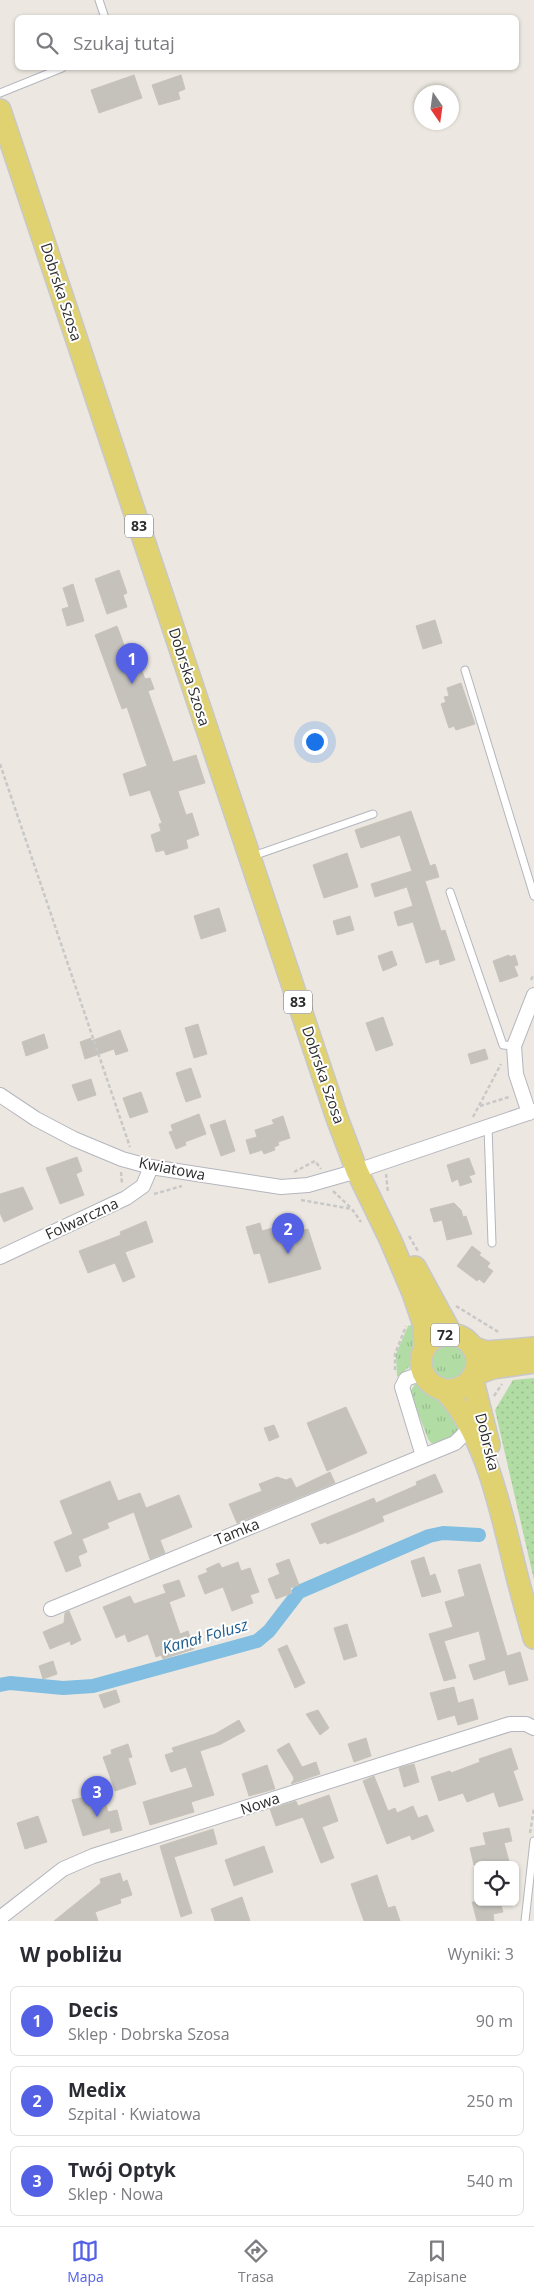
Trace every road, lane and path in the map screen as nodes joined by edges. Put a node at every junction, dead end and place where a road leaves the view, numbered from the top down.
1 (99, 0) edge
2 (104, 15) edge
3 (57, 70) edge
4 (0, 93) edge
5 (0, 110) edge
6 (465, 670) dead end
7 (0, 764) edge
8 (373, 814) dead end
9 (250, 858) junction
10 (450, 892) dead end
11 (534, 896) edge
12 (534, 974) edge
13 (531, 980) dead end
14 (534, 995) edge
15 (511, 1045) junction
16 (0, 1094) edge
17 (514, 1095) dead end
18 (480, 1106) junction
19 (531, 1112) edge
20 (470, 1119) dead end
21 (488, 1127) junction
22 (135, 1163) junction
23 (151, 1167) junction
24 (387, 1170) dead end
25 (357, 1172) junction
26 (188, 1185) dead end
27 (328, 1189) dead end
28 (324, 1196) dead end
29 (147, 1198) dead end
30 (389, 1198) dead end
31 (301, 1200) dead end
32 (320, 1203) junction
33 (352, 1209) junction
34 (366, 1230) dead end
35 (399, 1236) junction
36 (492, 1243) dead end
37 (421, 1256) dead end
38 (0, 1257) edge
39 (454, 1304) dead end
40 (405, 1320) dead end
41 (452, 1335) junction
42 (504, 1336) dead end
43 (472, 1347) junction
44 (425, 1348) junction
45 (534, 1348) edge
46 (534, 1362) edge
47 (423, 1374) junction
48 (395, 1376) dead end
49 (472, 1376) junction
50 (505, 1380) dead end
51 (444, 1390) junction
52 (489, 1403) dead end
53 (467, 1423) junction
54 (423, 1456) junction
55 (500, 1507) junction
56 (50, 1609) dead end
57 (530, 1616) edge
58 (534, 1638) edge
59 (534, 1728) edge
60 (534, 1841) edge
61 (0, 1918) edge
62 (525, 1921) edge

1 - 2 lane
3 - 4 lane
5 - 9 main road, Dobrska Szosa / 83
6 - 11 lane
7 - 22 path
8 - 9 lane
9 - 25 main road, Dobrska Szosa / 83
10 - 15 lane
12 - 13 path
14 - 15 street
15 - 18 path
15 - 19 street
16 - 22 street, Kwiatowa
17 - 18 path
18 - 20 path
19 - 21 street, Kwiatowa
21 - 25 street, Kwiatowa
21 - 36 lane
22 - 23 street, Kwiatowa
23 - 25 street, Kwiatowa
23 - 38 street, Folwarczna
24 - 30 path
25 - 35 main road, Dobrska Szosa / 83
26 - 29 path
27 - 33 path
28 - 32 path
31 - 32 path
32 - 33 path
33 - 34 path
35 - 37 path
35 - 41 main road, Dobrska Szosa / 83
35 - 44 main road, Dobrska Szosa / 83
39 - 42 path
40 - 48 path
41 - 43 main road, 72
41 - 44 main road, 72
43 - 45 main road, 72
43 - 49 main road, 72
44 - 47 main road, 72
46 - 49 main road
47 - 51 main road, 72
47 - 54 street
49 - 51 main road
49 - 55 main road, Dobrska / 72
50 - 52 path
51 - 53 main road, Dobrska / 72
53 - 54 street, Tamka
53 - 55 main road, Dobrska / 72
54 - 56 street, Tamka
55 - 57 main road, Dobrska / 72
57 - 58 main road, Dobrska / 72
59 - 61 street, Nowa
60 - 62 lane

